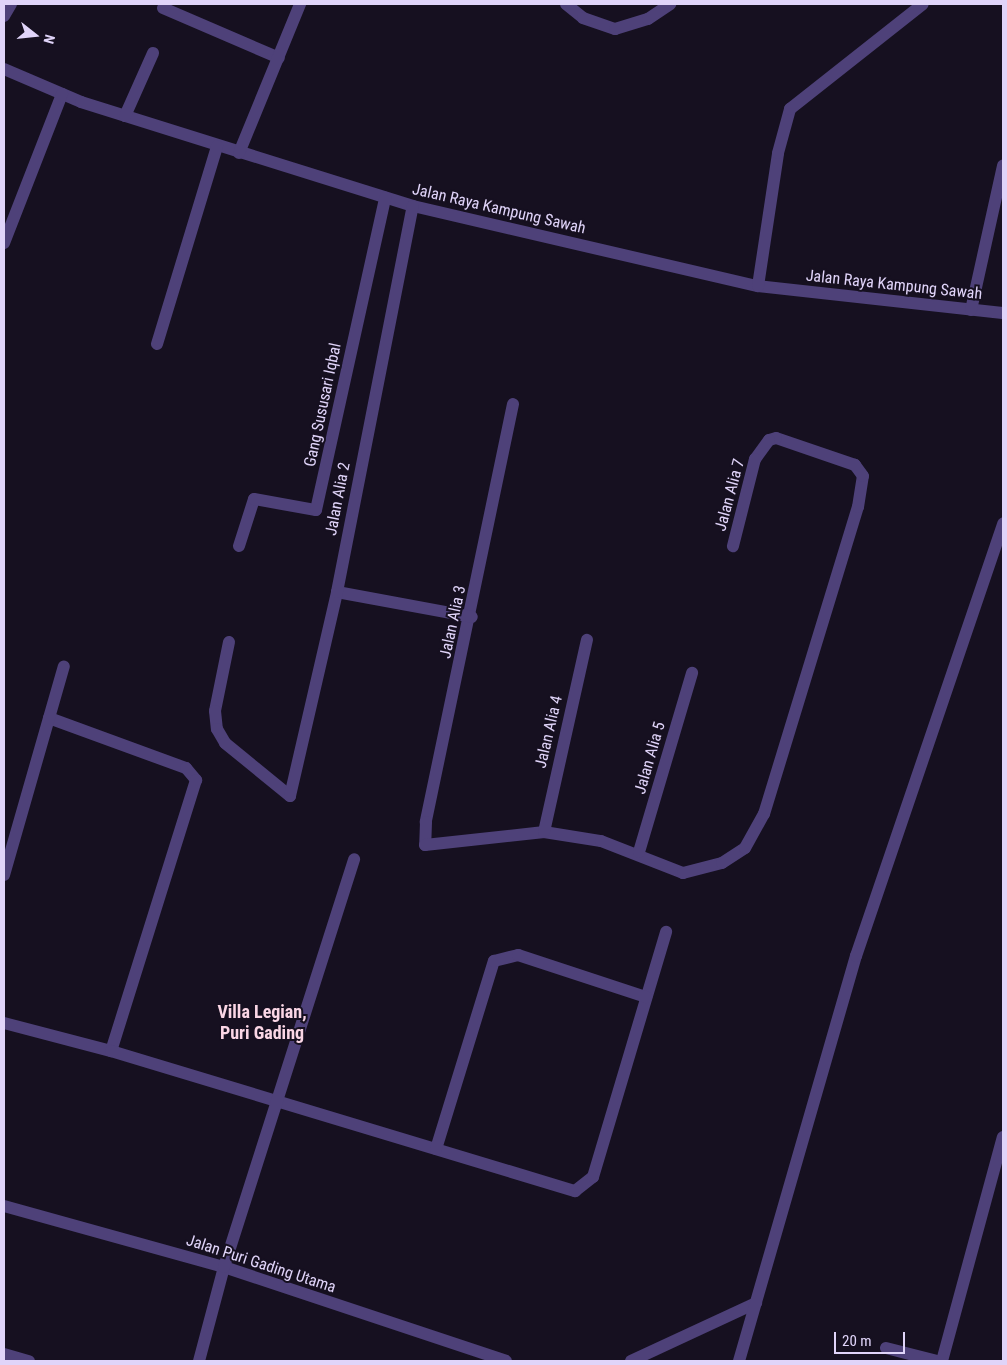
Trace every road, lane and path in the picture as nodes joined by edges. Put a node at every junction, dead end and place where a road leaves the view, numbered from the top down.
1 (12, 4) edge
2 (300, 4) edge
3 (566, 4) edge
4 (670, 4) edge
5 (923, 4) edge
6 (163, 8) dead end
7 (4, 16) edge
8 (153, 53) dead end
9 (279, 58) junction
10 (4, 69) edge
11 (62, 94) junction
12 (125, 116) junction
13 (217, 146) junction
14 (239, 153) junction
15 (1003, 166) edge
16 (385, 198) junction
17 (412, 206) junction
18 (4, 243) edge
19 (758, 286) junction
20 (971, 310) junction
21 (1003, 313) edge
22 (157, 344) dead end
23 (513, 404) dead end
24 (1003, 523) edge
25 (239, 546) dead end
26 (733, 546) dead end
27 (337, 592) junction
28 (472, 617) junction
29 (587, 640) dead end
30 (229, 642) dead end
31 (64, 666) dead end
32 (692, 673) dead end
33 (49, 718) junction
34 (544, 832) junction
35 (639, 852) junction
36 (354, 859) dead end
37 (4, 875) edge
38 (666, 932) dead end
39 (646, 997) junction
40 (4, 1023) edge
41 (111, 1051) junction
42 (277, 1102) junction
43 (1003, 1137) edge
44 (436, 1150) junction
45 (4, 1206) edge
46 (224, 1267) junction
47 (756, 1303) junction
48 (886, 1348) dead end
49 (4, 1354) edge
50 (29, 1361) edge
51 (199, 1361) edge
52 (506, 1361) edge
53 (631, 1361) edge
54 (739, 1361) edge
55 (937, 1361) edge
56 (942, 1361) edge

1 - 7 street
2 - 9 street
3 - 4 street
5 - 19 street
6 - 9 street
8 - 12 street
9 - 14 street
10 - 11 street, Jalan Raya Kampung Sawah
11 - 12 street, Jalan Raya Kampung Sawah
11 - 18 street
12 - 13 street, Jalan Raya Kampung Sawah
13 - 14 street, Jalan Raya Kampung Sawah
13 - 22 street
14 - 16 street, Jalan Raya Kampung Sawah
15 - 20 street
16 - 17 street, Jalan Raya Kampung Sawah
16 - 25 street, Gang Sususari Iqbal
17 - 19 street, Jalan Raya Kampung Sawah
17 - 27 street, Jalan Alia 2
19 - 20 street, Jalan Raya Kampung Sawah
20 - 21 street, Jalan Raya Kampung Sawah
23 - 28 street, Jalan Alia 3
24 - 47 street
26 - 35 street, Jalan Alia 7
27 - 28 street
27 - 30 street, Jalan Alia 2
28 - 34 street, Jalan Alia 3
29 - 34 street, Jalan Alia 4
31 - 33 street
32 - 35 street, Jalan Alia 5
33 - 37 street
33 - 41 street
34 - 35 street
36 - 42 street
38 - 39 street
39 - 44 street
39 - 44 street
40 - 41 street
41 - 42 street
42 - 44 street
42 - 46 street
43 - 56 street
45 - 46 street, Jalan Puri Gading Utama
46 - 51 street
46 - 52 street, Jalan Puri Gading Utama
47 - 53 street
47 - 54 street
48 - 55 street
49 - 50 street

